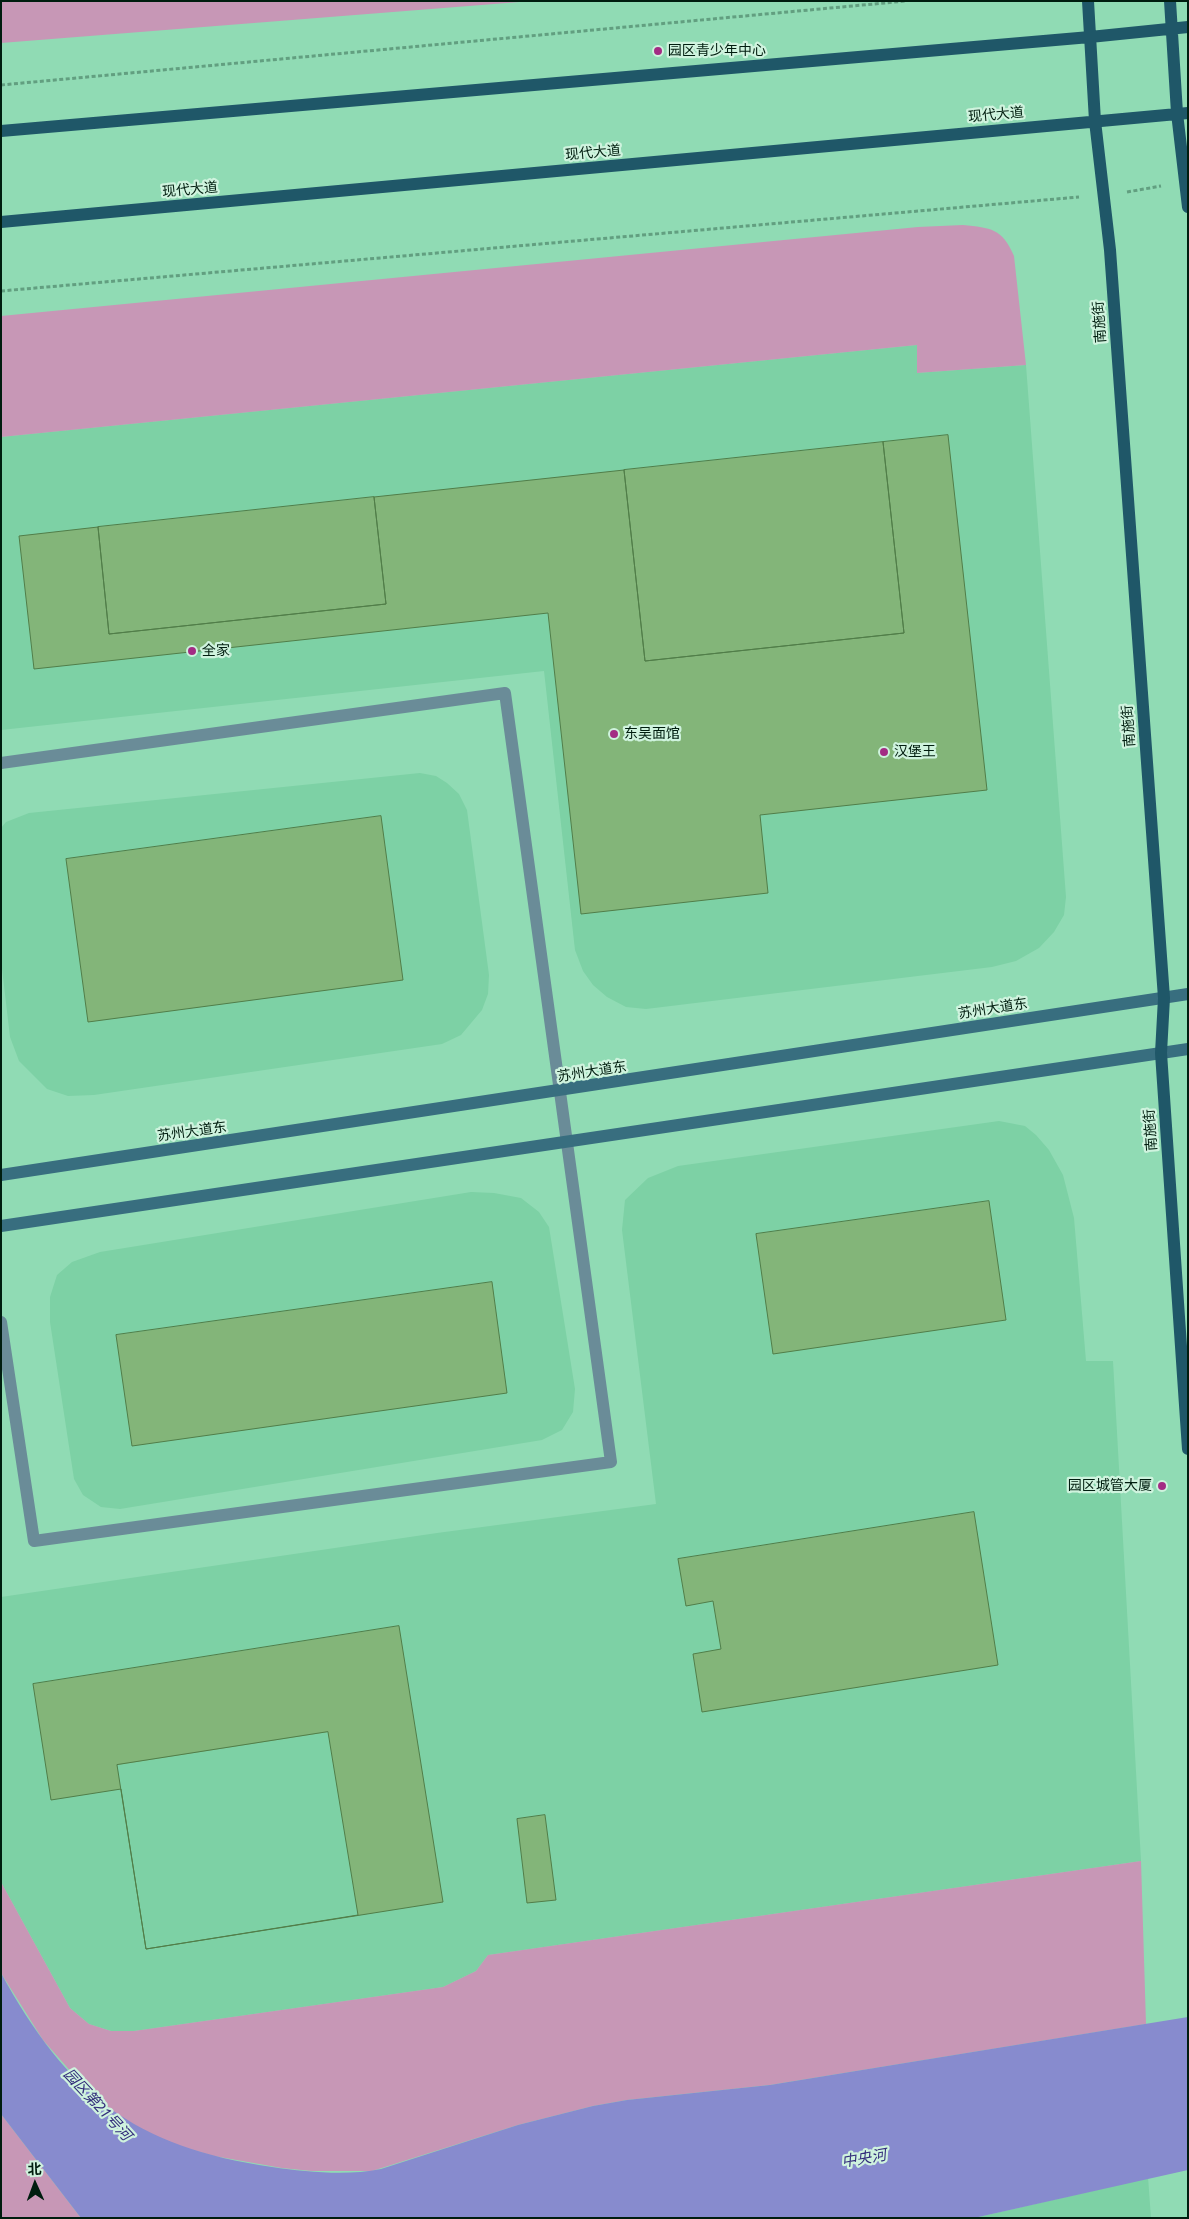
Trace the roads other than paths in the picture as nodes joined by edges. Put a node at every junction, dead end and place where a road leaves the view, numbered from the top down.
1 (1088, 1) edge
2 (1170, 1) edge
3 (1188, 26) edge
4 (1172, 27) junction
5 (1090, 37) junction
6 (1182, 113) edge
7 (1095, 121) junction
8 (1, 131) edge
9 (1188, 206) edge
10 (1, 222) edge
11 (1, 763) edge
12 (1188, 994) edge
13 (1164, 998) junction
14 (1188, 1049) edge
15 (1161, 1053) junction
16 (558, 1092) junction
17 (566, 1142) junction
18 (1, 1175) edge
19 (1, 1226) edge
20 (1, 1322) edge
21 (1188, 1449) edge

1 - 5 main road, 南施街
2 - 4 main road
3 - 4 main road
4 - 5 main road
4 - 6 main road
5 - 7 main road, 南施街
5 - 8 main road
6 - 7 main road, 现代大道
6 - 9 main road
7 - 10 main road, 现代大道
7 - 13 main road, 南施街
11 - 16 street
12 - 13 main road, 苏州大道东
13 - 15 main road, 南施街
13 - 16 main road, 苏州大道东
14 - 15 main road
15 - 17 main road
15 - 21 main road, 南施街
16 - 17 street
16 - 18 main road, 苏州大道东
17 - 19 main road
17 - 20 street

